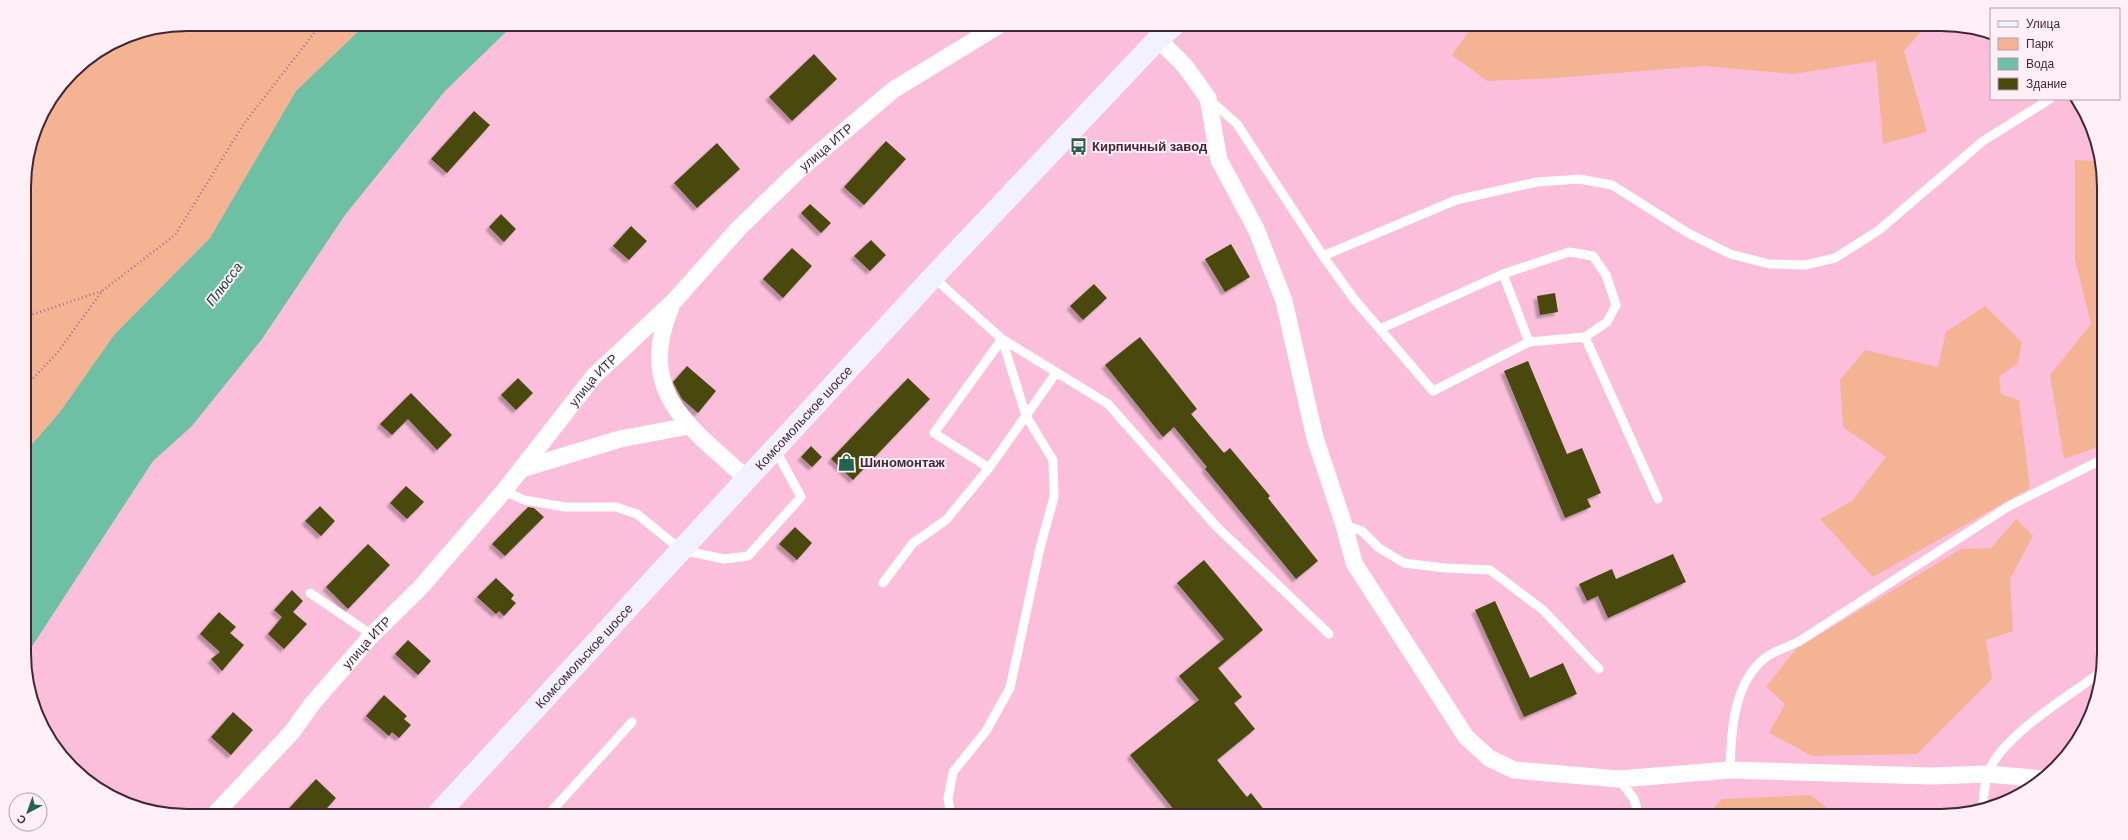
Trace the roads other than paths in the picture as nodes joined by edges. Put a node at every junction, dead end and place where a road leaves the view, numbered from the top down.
1 (990, 31) edge
2 (1167, 31) edge
3 (1158, 39) junction
4 (1208, 98) junction
5 (2048, 100) edge
6 (1323, 256) junction
7 (1502, 274) junction
8 (933, 277) junction
9 (675, 300) junction
10 (1380, 329) junction
11 (1585, 337) junction
12 (1002, 339) junction
13 (1529, 342) junction
14 (1056, 373) junction
15 (1026, 416) junction
16 (691, 428) junction
17 (774, 448) junction
18 (2097, 461) edge
19 (989, 468) junction
20 (521, 469) junction
21 (746, 478) junction
22 (504, 491) junction
23 (1658, 499) dead end
24 (1344, 524) junction
25 (681, 550) junction
26 (883, 583) dead end
27 (310, 593) dead end
28 (1329, 634) dead end
29 (372, 635) junction
30 (1599, 669) dead end
31 (2096, 676) edge
32 (632, 722) dead end
33 (1730, 770) junction
34 (1988, 774) junction
35 (2034, 778) edge
36 (1619, 779) junction
37 (1983, 804) edge
38 (220, 809) edge
39 (442, 809) edge
40 (553, 809) edge
41 (950, 809) edge
42 (1637, 809) edge

1 - 9 street, улица ИТР
2 - 3 main road, Комсомольское шоссе
3 - 4 street
3 - 8 main road, Комсомольское шоссе
4 - 6 lane
4 - 24 street
5 - 6 lane
6 - 10 lane
7 - 10 lane
7 - 11 lane
7 - 13 lane
8 - 12 lane
8 - 17 main road, Комсомольское шоссе
9 - 16 street, улица ИТР
9 - 20 street, улица ИТР
10 - 13 lane
11 - 13 lane
11 - 23 lane
12 - 14 lane
12 - 15 lane
12 - 19 lane
14 - 15 lane
14 - 28 lane
15 - 19 lane
15 - 41 lane
16 - 20 street
16 - 21 street, улица ИТР
17 - 21 main road, Комсомольское шоссе
17 - 25 lane
18 - 33 lane
19 - 26 lane
20 - 22 street, улица ИТР
21 - 25 main road, Комсомольское шоссе
22 - 25 lane
22 - 29 street, улица ИТР
24 - 30 lane
24 - 36 street
25 - 39 main road, Комсомольское шоссе
27 - 29 lane
29 - 38 street, улица ИТР
31 - 34 lane
32 - 40 lane
33 - 34 street
33 - 36 street
34 - 35 street
34 - 37 lane
36 - 42 lane

